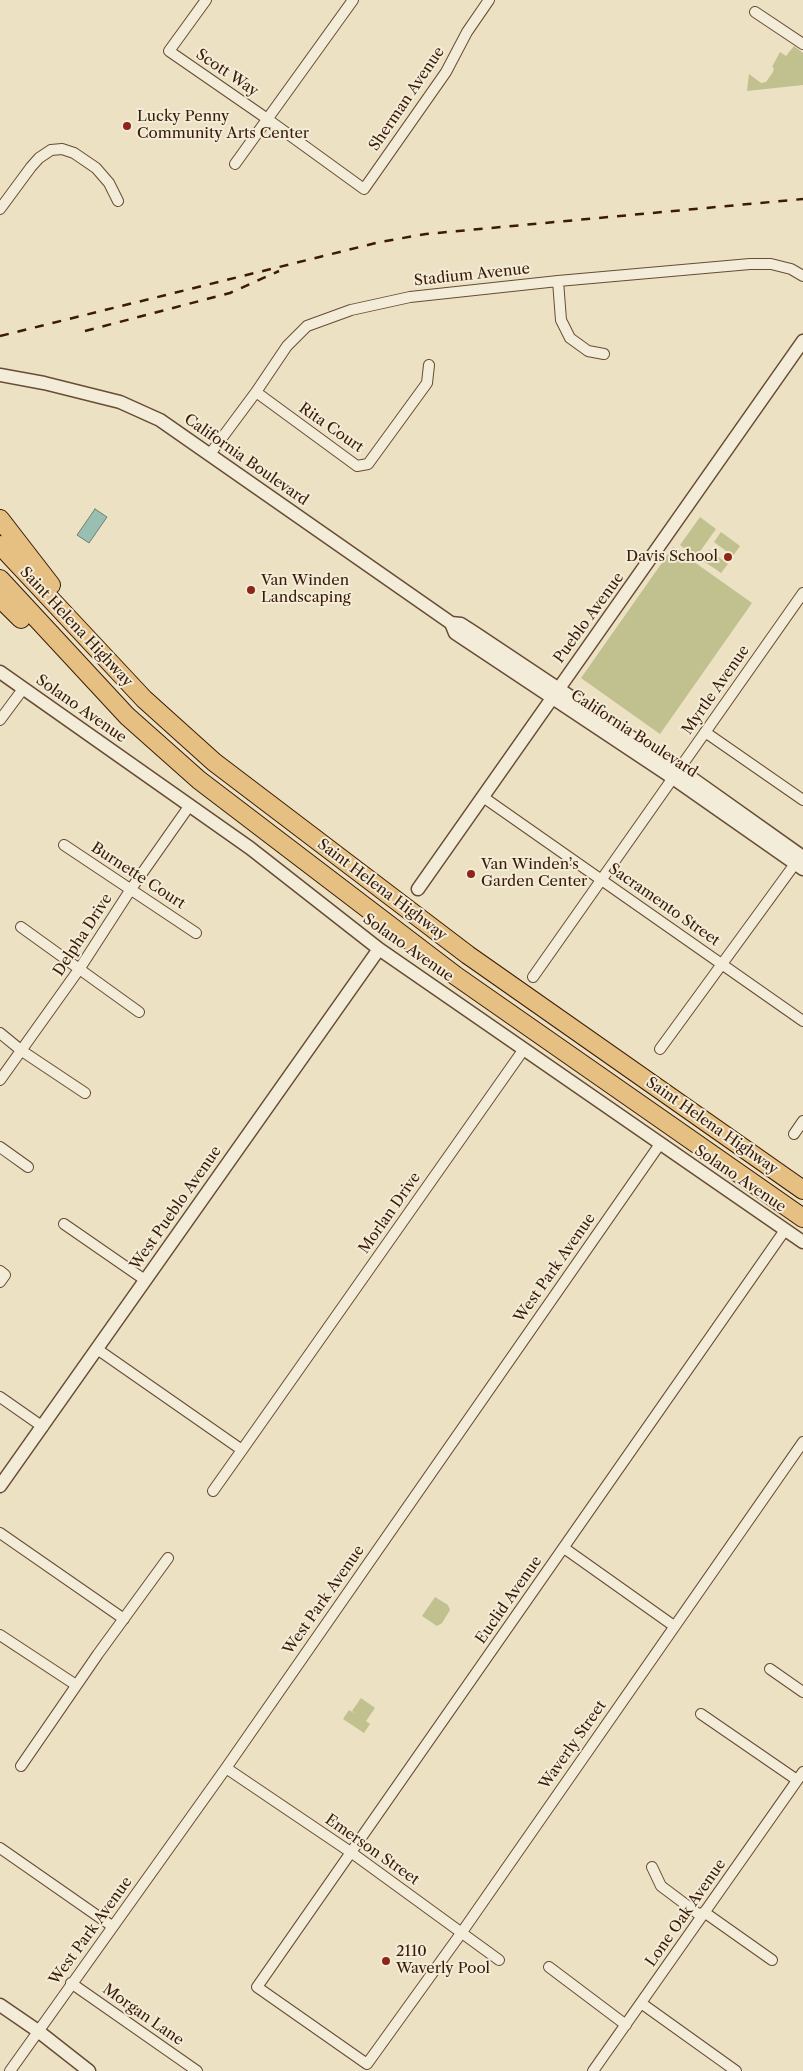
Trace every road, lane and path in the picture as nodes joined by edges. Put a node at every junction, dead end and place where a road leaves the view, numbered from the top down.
1 (206, 0) edge
2 (353, 0) edge
3 (489, 0) edge
4 (755, 12) dead end
5 (803, 44) edge
6 (266, 118) junction
7 (235, 164) dead end
8 (364, 189) joint
9 (118, 201) dead end
10 (0, 209) edge
11 (803, 276) edge
12 (558, 281) junction
13 (803, 341) edge
14 (604, 354) dead end
15 (429, 365) dead end
16 (0, 375) edge
17 (256, 392) junction
18 (210, 454) junction
19 (0, 519) edge
20 (0, 545) edge
21 (0, 579) edge
22 (803, 593) edge
23 (0, 598) edge
24 (109, 663) junction
25 (0, 672) edge
26 (23, 688) junction
27 (555, 694) junction
28 (127, 716) junction
29 (0, 720) edge
30 (705, 732) junction
31 (676, 773) junction
32 (483, 797) junction
33 (803, 800) edge
34 (190, 805) junction
35 (64, 845) dead end
36 (801, 859) edge
37 (601, 879) junction
38 (131, 889) junction
39 (418, 889) dead end
40 (21, 927) dead end
41 (196, 933) dead end
42 (379, 949) junction
43 (721, 962) junction
44 (80, 968) junction
45 (533, 977) dead end
46 (139, 1012) dead end
47 (803, 1021) edge
48 (0, 1033) edge
49 (524, 1049) junction
50 (660, 1049) dead end
51 (22, 1051) junction
52 (0, 1080) edge
53 (85, 1093) dead end
54 (803, 1121) edge
55 (794, 1134) dead end
56 (660, 1144) junction
57 (0, 1147) edge
58 (28, 1167) dead end
59 (803, 1190) edge
60 (803, 1218) edge
61 (64, 1224) dead end
62 (785, 1230) junction
63 (803, 1242) edge
64 (0, 1271) edge
65 (145, 1280) junction
66 (0, 1282) edge
67 (97, 1349) junction
68 (0, 1397) edge
69 (43, 1427) junction
70 (803, 1442) edge
71 (242, 1450) junction
72 (0, 1486) edge
73 (213, 1491) dead end
74 (0, 1533) edge
75 (564, 1548) junction
76 (168, 1558) dead end
77 (124, 1619) junction
78 (674, 1626) junction
79 (0, 1635) edge
80 (770, 1669) dead end
81 (76, 1685) junction
82 (803, 1692) edge
83 (701, 1714) dead end
84 (21, 1766) dead end
85 (226, 1768) junction
86 (800, 1776) edge
87 (0, 1848) edge
88 (352, 1853) junction
89 (652, 1867) dead end
90 (703, 1914) junction
91 (112, 1926) junction
92 (462, 1932) junction
93 (499, 1960) dead end
94 (772, 1960) dead end
95 (549, 1967) dead end
96 (71, 1983) junction
97 (641, 2004) junction
98 (0, 2005) edge
99 (626, 2025) junction
100 (38, 2031) junction
101 (367, 2064) joint
102 (10, 2071) edge
103 (89, 2071) edge
104 (197, 2071) edge
105 (593, 2071) edge
106 (736, 2071) edge

1 - 6 street, Scott Way
2 - 6 street
3 - 8 street, Sherman Avenue
4 - 5 street
6 - 7 street
6 - 8 street, Scott Way
9 - 10 street
11 - 12 street, Stadium Avenue
12 - 14 street
12 - 17 street, Stadium Avenue
13 - 27 street, Pueblo Avenue
15 - 17 street, Rita Court
16 - 18 street, California Boulevard
17 - 18 street, Stadium Avenue
18 - 27 street, California Boulevard
19 - 24 highway
20 - 24 highway, Saint Helena Highway
21 - 28 highway, Saint Helena Highway
22 - 30 street, Myrtle Avenue
23 - 28 highway
24 - 59 highway, Saint Helena Highway
25 - 26 street, Solano Avenue
26 - 29 street
26 - 34 street, Solano Avenue
27 - 31 street, California Boulevard
27 - 32 street, Pueblo Avenue
28 - 60 highway, Saint Helena Highway
30 - 31 street, Myrtle Avenue
30 - 33 street
31 - 36 street, California Boulevard
31 - 37 street, Myrtle Avenue
32 - 37 street, Sacramento Street
32 - 39 street, Pueblo Avenue
34 - 38 street, Delpha Drive
34 - 42 street, Solano Avenue
35 - 38 street, Burnette Court
36 - 43 street
37 - 43 street, Sacramento Street
37 - 45 street, Myrtle Avenue
38 - 41 street, Burnette Court
38 - 44 street, Delpha Drive
40 - 44 street
42 - 49 street, Solano Avenue
42 - 65 street, West Pueblo Avenue
43 - 47 street, Sacramento Street
43 - 50 street
44 - 46 street
44 - 51 street, Delpha Drive
48 - 51 street
49 - 56 street, Solano Avenue
49 - 71 street, Morlan Drive
51 - 52 street, Delpha Drive
51 - 53 street
54 - 55 street
56 - 62 street, Solano Avenue
56 - 85 street, West Park Avenue
57 - 58 street
61 - 65 street
62 - 63 street, Solano Avenue
62 - 75 street, Euclid Avenue
64 - 66 street
65 - 67 street, West Pueblo Avenue
67 - 69 street, West Pueblo Avenue
67 - 71 street
68 - 69 street
69 - 72 street, West Pueblo Avenue
70 - 78 street, Waverly Street
71 - 73 street, Morlan Drive
74 - 77 street
75 - 78 street
75 - 88 street, Euclid Avenue
76 - 77 street
77 - 81 street
78 - 92 street, Waverly Street
79 - 81 street
80 - 82 street
81 - 84 street
83 - 86 street
85 - 88 street, Emerson Street
85 - 91 street, West Park Avenue
86 - 90 street, Lone Oak Avenue
87 - 91 street
88 - 92 street, Emerson Street
88 - 101 street, Euclid Avenue
89 - 90 street
90 - 94 street
90 - 97 street, Lone Oak Avenue
91 - 96 street, West Park Avenue
92 - 93 street, Emerson Street
92 - 101 street, Waverly Street
95 - 99 street
96 - 100 street, West Park Avenue
96 - 104 street, Morgan Lane
97 - 99 street, Lone Oak Avenue
97 - 106 street
98 - 100 street
99 - 105 street, Lone Oak Avenue
100 - 102 street, West Park Avenue
100 - 103 street

